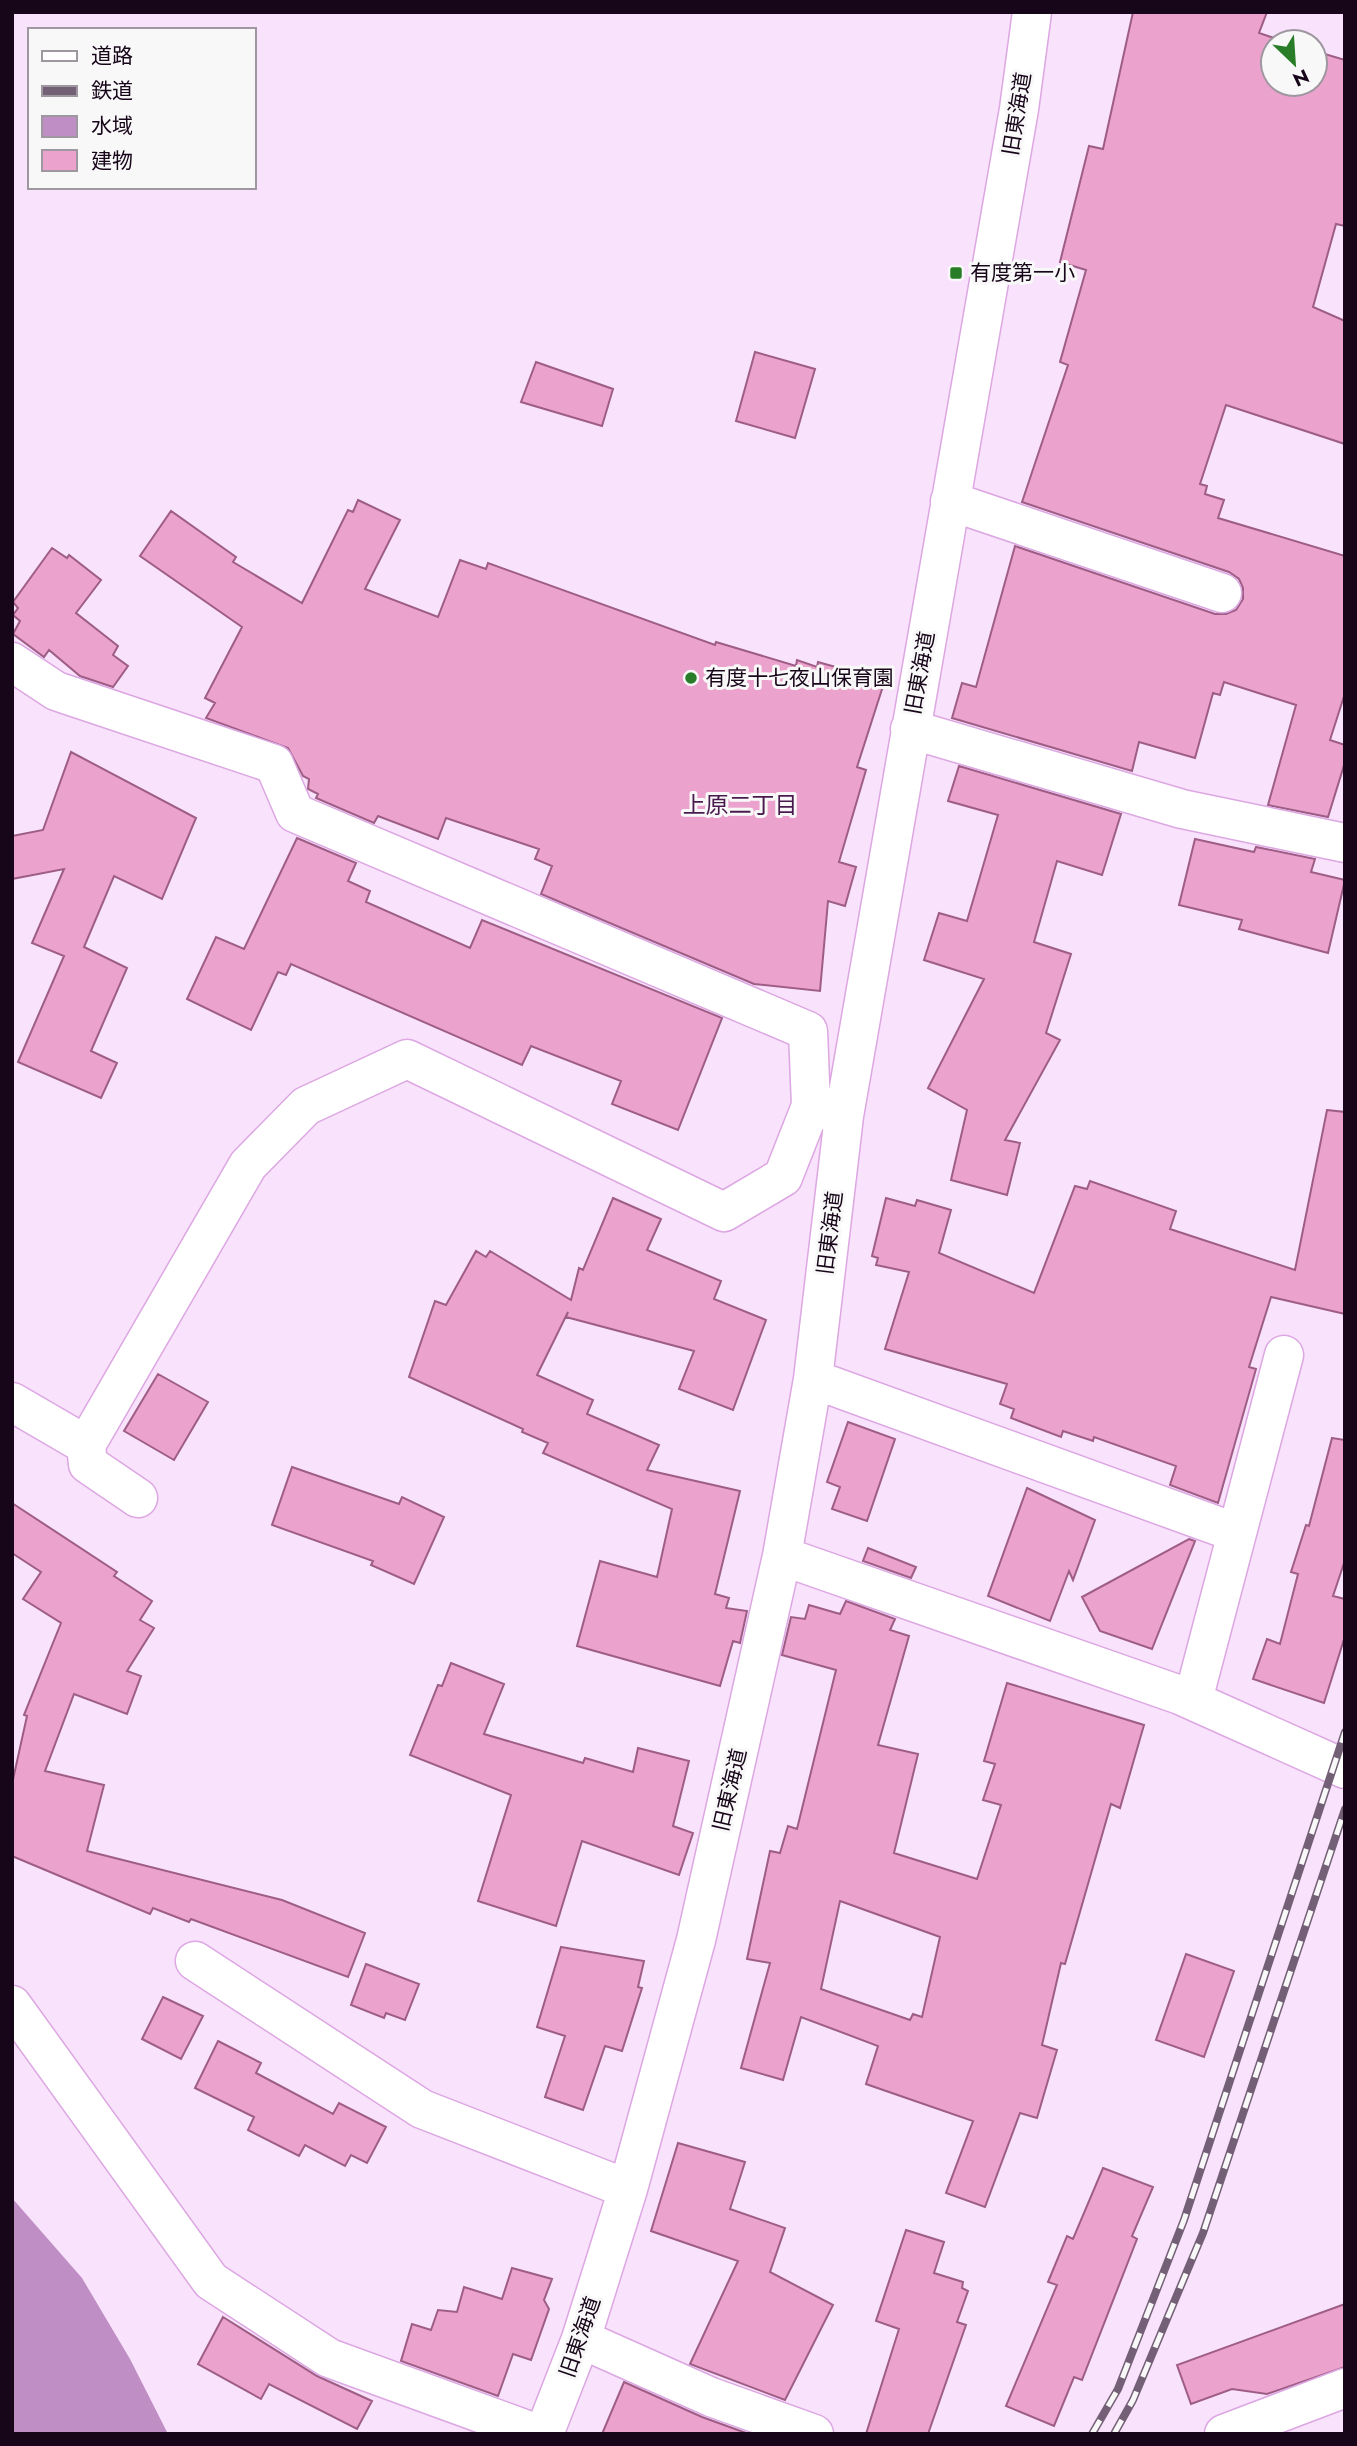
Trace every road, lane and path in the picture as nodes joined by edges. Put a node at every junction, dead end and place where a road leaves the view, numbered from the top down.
1 (1032, 12) edge
2 (950, 501) junction
3 (1222, 593) dead end
4 (12, 662) edge
5 (910, 729) junction
6 (1345, 843) edge
7 (827, 1111) junction
8 (1284, 1354) dead end
9 (813, 1379) junction
10 (12, 1402) edge
11 (86, 1445) junction
12 (138, 1497) dead end
13 (1237, 1533) junction
14 (782, 1556) junction
15 (1193, 1700) junction
16 (1345, 1769) edge
17 (195, 1961) dead end
18 (12, 2005) edge
19 (628, 2189) junction
20 (581, 2339) junction
21 (1345, 2388) edge
22 (538, 2434) edge
23 (544, 2434) edge
24 (814, 2434) edge
25 (1224, 2434) edge

1 - 2 street, 旧東海道
2 - 3 street
2 - 5 street, 旧東海道
4 - 7 street
5 - 6 street
5 - 7 street, 旧東海道
7 - 9 street, 旧東海道
7 - 11 street
8 - 13 street
9 - 13 street
9 - 14 street, 旧東海道
10 - 11 street
11 - 12 street
13 - 15 street
14 - 15 street
14 - 19 street, 旧東海道
15 - 16 street
17 - 19 street
18 - 22 street
19 - 20 street, 旧東海道
20 - 23 street, 旧東海道
20 - 24 street
21 - 25 street

